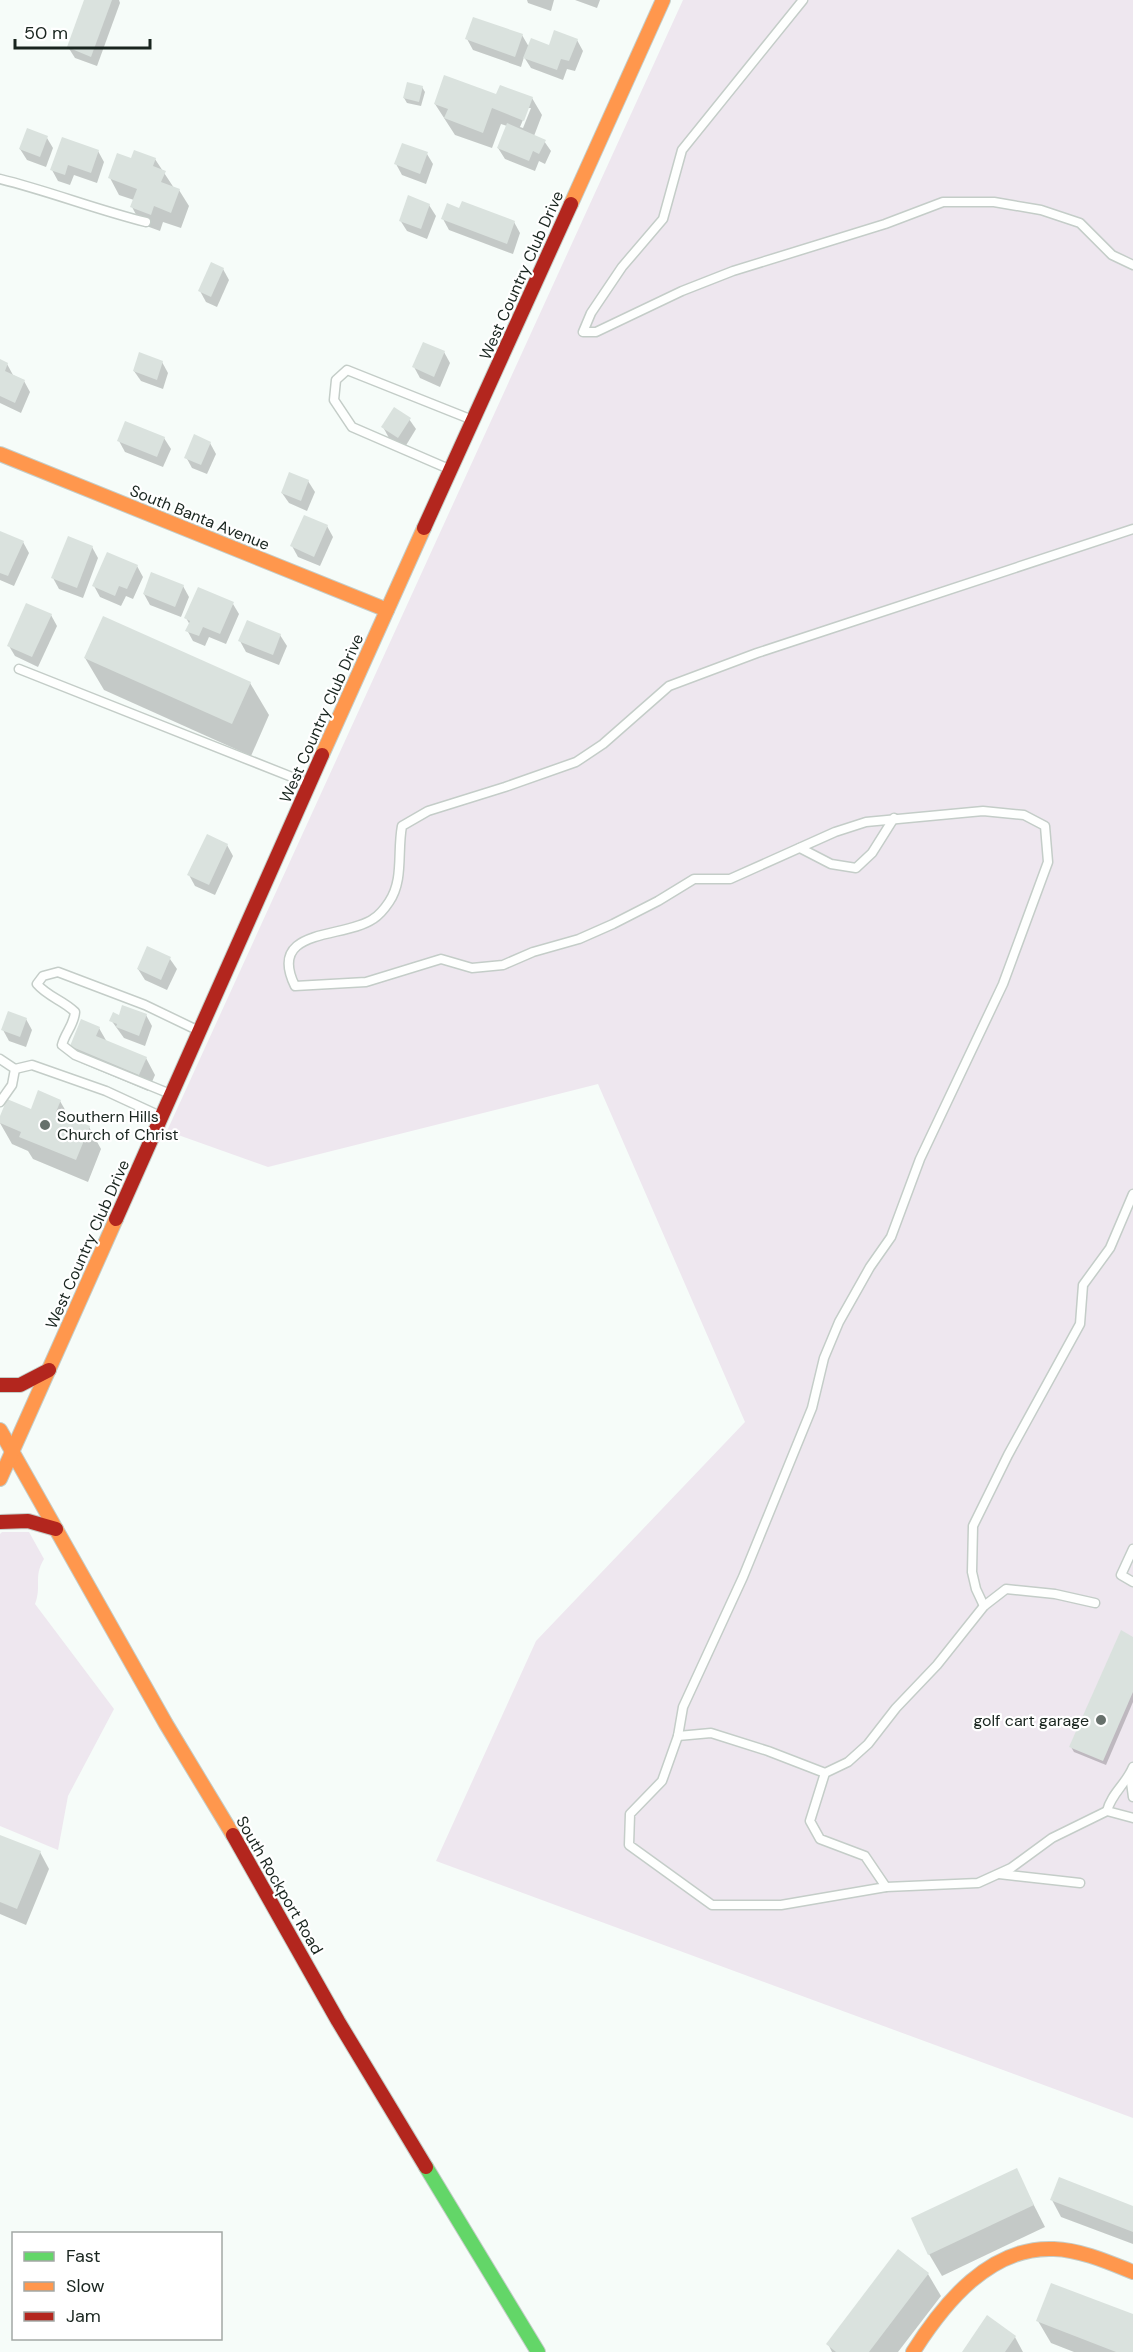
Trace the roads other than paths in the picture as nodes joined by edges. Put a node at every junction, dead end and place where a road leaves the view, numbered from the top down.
1 (663, 0) edge
2 (803, 0) edge
3 (0, 179) edge
4 (146, 222) dead end
5 (1133, 265) edge
6 (473, 421) junction
7 (0, 454) edge
8 (450, 470) junction
9 (1133, 529) edge
10 (387, 609) junction
11 (19, 669) dead end
12 (310, 784) junction
13 (894, 818) junction
14 (800, 848) junction
15 (200, 1031) junction
16 (0, 1059) edge
17 (15, 1069) junction
18 (171, 1095) junction
19 (0, 1102) edge
20 (161, 1117) junction
21 (1133, 1194) edge
22 (49, 1370) junction
23 (0, 1385) edge
24 (0, 1430) edge
25 (12, 1451) junction
26 (0, 1479) edge
27 (0, 1522) edge
28 (56, 1529) junction
29 (1133, 1549) edge
30 (1133, 1582) edge
31 (1095, 1603) dead end
32 (984, 1606) junction
33 (678, 1736) junction
34 (1131, 1771) edge
35 (825, 1773) junction
36 (1133, 1797) edge
37 (1107, 1811) junction
38 (1133, 1818) edge
39 (999, 1874) junction
40 (1080, 1883) dead end
41 (886, 1887) junction
42 (1133, 2272) edge
43 (538, 2352) edge
44 (913, 2352) edge

1 - 6 main road, West Country Club Drive
2 - 5 lane
3 - 4 lane
6 - 8 main road, West Country Club Drive
6 - 8 lane
7 - 10 main road, South Banta Avenue
8 - 10 main road, West Country Club Drive
9 - 14 lane
10 - 12 main road, West Country Club Drive
11 - 12 lane
12 - 15 main road, West Country Club Drive
13 - 14 lane
13 - 14 lane
13 - 33 lane
15 - 18 main road, West Country Club Drive
15 - 18 lane
16 - 17 lane
17 - 19 lane
17 - 20 lane
18 - 20 main road, West Country Club Drive
20 - 22 main road, West Country Club Drive
21 - 32 lane
22 - 23 main road
22 - 25 main road, West Country Club Drive
24 - 25 main road, South Rockport Road
25 - 26 main road, West Country Club Drive
25 - 28 main road, South Rockport Road
27 - 28 main road
28 - 43 main road, South Rockport Road
29 - 30 lane
31 - 32 lane
32 - 35 lane
33 - 35 lane
33 - 41 lane
34 - 36 lane
34 - 37 lane
35 - 41 lane
37 - 38 lane
37 - 39 lane
39 - 40 lane
39 - 41 lane
42 - 44 main road

